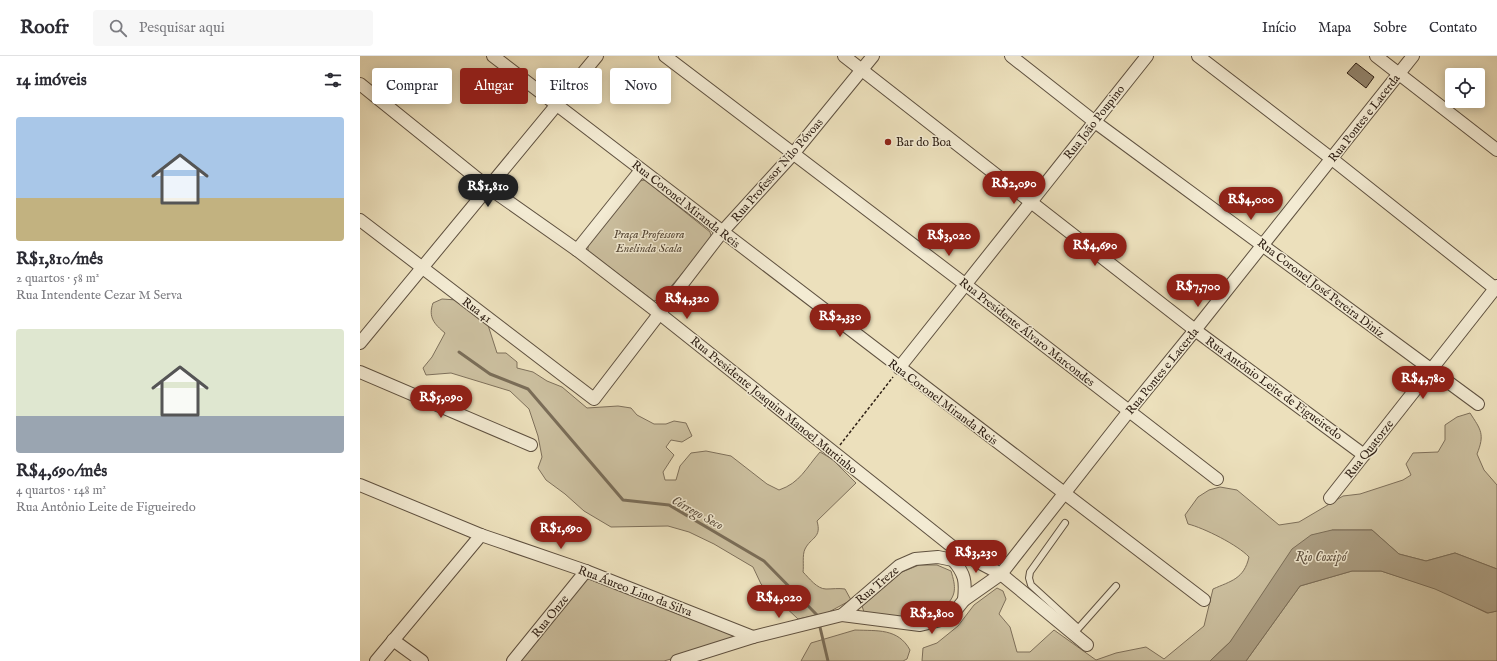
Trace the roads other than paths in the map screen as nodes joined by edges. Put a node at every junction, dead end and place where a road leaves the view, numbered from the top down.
1 (493, 56) edge
2 (597, 56) edge
3 (665, 56) edge
4 (844, 56) edge
5 (873, 56) edge
6 (1011, 56) edge
7 (1147, 56) edge
8 (1198, 56) edge
9 (1376, 56) edge
10 (1413, 56) edge
11 (862, 70) junction
12 (1398, 74) junction
13 (360, 84) edge
14 (556, 105) junction
15 (1095, 122) junction
16 (1497, 150) edge
17 (793, 154) junction
18 (1332, 159) junction
19 (641, 170) junction
20 (489, 188) junction
21 (1031, 202) junction
22 (360, 220) edge
23 (722, 232) junction
24 (1262, 244) junction
25 (577, 250) junction
26 (422, 269) junction
27 (966, 284) junction
28 (1496, 288) edge
29 (660, 314) junction
30 (1196, 330) junction
31 (360, 344) edge
32 (899, 368) junction
33 (1431, 370) junction
34 (360, 372) edge
35 (594, 399) joint
36 (1478, 404) dead end
37 (1129, 411) junction
38 (531, 445) dead end
39 (1364, 454) junction
40 (1217, 479) dead end
41 (360, 485) edge
42 (1064, 493) junction
43 (1330, 498) dead end
44 (1065, 523) dead end
45 (482, 535) junction
46 (956, 556) junction
47 (586, 571) junction
48 (1001, 574) junction
49 (1116, 586) dead end
50 (964, 600) junction
51 (1204, 600) dead end
52 (838, 616) junction
53 (1076, 631) junction
54 (753, 637) junction
55 (393, 640) junction
56 (1086, 645) dead end
57 (376, 661) edge
58 (422, 661) edge
59 (513, 661) edge
60 (677, 661) edge

1 - 14 street, Rua Coronel Miranda Reis
2 - 14 street
3 - 17 street, Rua Presidente Álvaro Marcondes
4 - 11 street, Rua Antônio Leite de Figueiredo
5 - 11 street, Rua Professor Nilo Póvoas
6 - 15 street, Rua Coronel José Pereira Diniz
7 - 15 street, Rua João Poupino
8 - 18 street
9 - 12 street
10 - 12 street, Rua Pontes e Lacerda
11 - 17 street, Rua Professor Nilo Póvoas
11 - 21 street, Rua Antônio Leite de Figueiredo
12 - 16 street
12 - 18 street, Rua Pontes e Lacerda
13 - 20 street, Rua Presidente Joaquim Manoel Murtinho
14 - 19 street, Rua Coronel Miranda Reis
14 - 20 street
15 - 21 street, Rua João Poupino
15 - 24 street, Rua Coronel José Pereira Diniz
17 - 23 street, Rua Professor Nilo Póvoas
17 - 27 street, Rua Presidente Álvaro Marcondes
18 - 24 street, Rua Pontes e Lacerda
18 - 28 street
19 - 23 street, Rua Coronel Miranda Reis
19 - 25 street
20 - 25 street, Rua Presidente Joaquim Manoel Murtinho
20 - 26 street
21 - 27 street, Rua João Poupino
21 - 30 street, Rua Antônio Leite de Figueiredo
22 - 26 street, Rua 41
23 - 29 street, Rua Professor Nilo Póvoas
23 - 32 street, Rua Coronel Miranda Reis
24 - 30 street, Rua Pontes e Lacerda
24 - 33 street, Rua Coronel José Pereira Diniz
25 - 29 street, Rua Presidente Joaquim Manoel Murtinho
26 - 31 street
26 - 35 street, Rua 41
27 - 32 street, Rua João Poupino
27 - 37 street, Rua Presidente Álvaro Marcondes
28 - 33 street, Rua Quatorze
29 - 35 street, Rua Professor Nilo Póvoas
29 - 46 street, Rua Presidente Joaquim Manoel Murtinho
30 - 37 street, Rua Pontes e Lacerda
30 - 39 street, Rua Antônio Leite de Figueiredo
32 - 42 street, Rua Coronel Miranda Reis
33 - 36 street, Rua Coronel José Pereira Diniz
33 - 39 street, Rua Quatorze
34 - 38 street
37 - 40 street, Rua Presidente Álvaro Marcondes
37 - 42 street, Rua Pontes e Lacerda
39 - 43 street, Rua Quatorze
41 - 45 street, Rua Áureo Lino da Silva
42 - 48 street, Rua Pontes e Lacerda
42 - 51 street, Rua Coronel Miranda Reis
44 - 53 lane
45 - 47 street, Rua Áureo Lino da Silva
45 - 55 street
46 - 48 street, Rua Presidente Joaquim Manoel Murtinho
46 - 50 street
46 - 52 street, Rua Treze
47 - 54 street, Rua Áureo Lino da Silva
47 - 59 street, Rua Onze
48 - 50 street, Rua Treze
48 - 53 street, Rua Presidente Joaquim Manoel Murtinho
49 - 53 lane
50 - 52 street, Rua Treze
52 - 54 street, Rua Treze
53 - 56 street, Rua Presidente Joaquim Manoel Murtinho
54 - 60 street, Rua Treze
55 - 57 street
55 - 58 street

